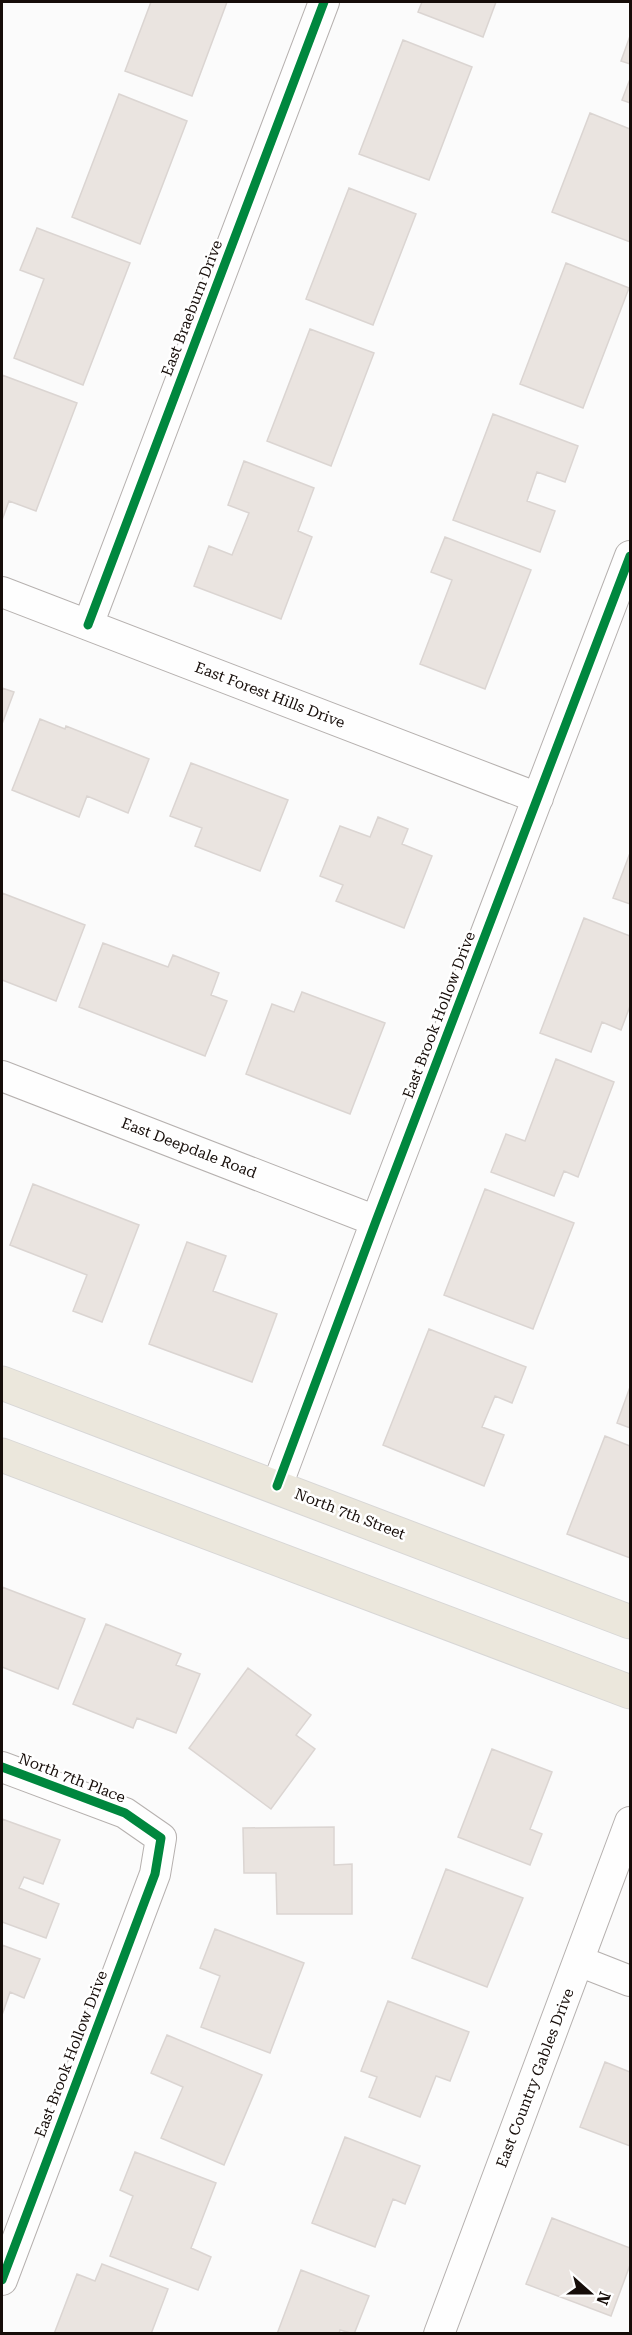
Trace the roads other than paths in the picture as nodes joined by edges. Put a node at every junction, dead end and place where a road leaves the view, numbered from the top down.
1 (324, 2) edge
2 (630, 556) edge
3 (2, 592) edge
4 (88, 625) junction
5 (538, 798) junction
6 (2, 1076) edge
7 (376, 1221) junction
8 (2, 1383) edge
9 (2, 1455) edge
10 (277, 1486) junction
11 (630, 1622) edge
12 (630, 1692) edge
13 (2, 1767) edge
14 (630, 1822) edge
15 (161, 1838) joint
16 (579, 1961) junction
17 (630, 1981) edge
18 (2, 2280) edge
19 (439, 2334) edge

1 - 4 street, East Braeburn Drive
2 - 5 street, East Brook Hollow Drive
3 - 4 street, East Forest Hills Drive
4 - 5 street, East Forest Hills Drive
5 - 7 street, East Brook Hollow Drive
6 - 7 street, East Deepdale Road
7 - 10 street, East Brook Hollow Drive
8 - 10 main road, North 7th Street
9 - 12 main road
10 - 11 main road, North 7th Street
13 - 15 street, North 7th Place
14 - 16 street, East Country Gables Drive
15 - 18 street, East Brook Hollow Drive
16 - 17 street
16 - 19 street, East Country Gables Drive

